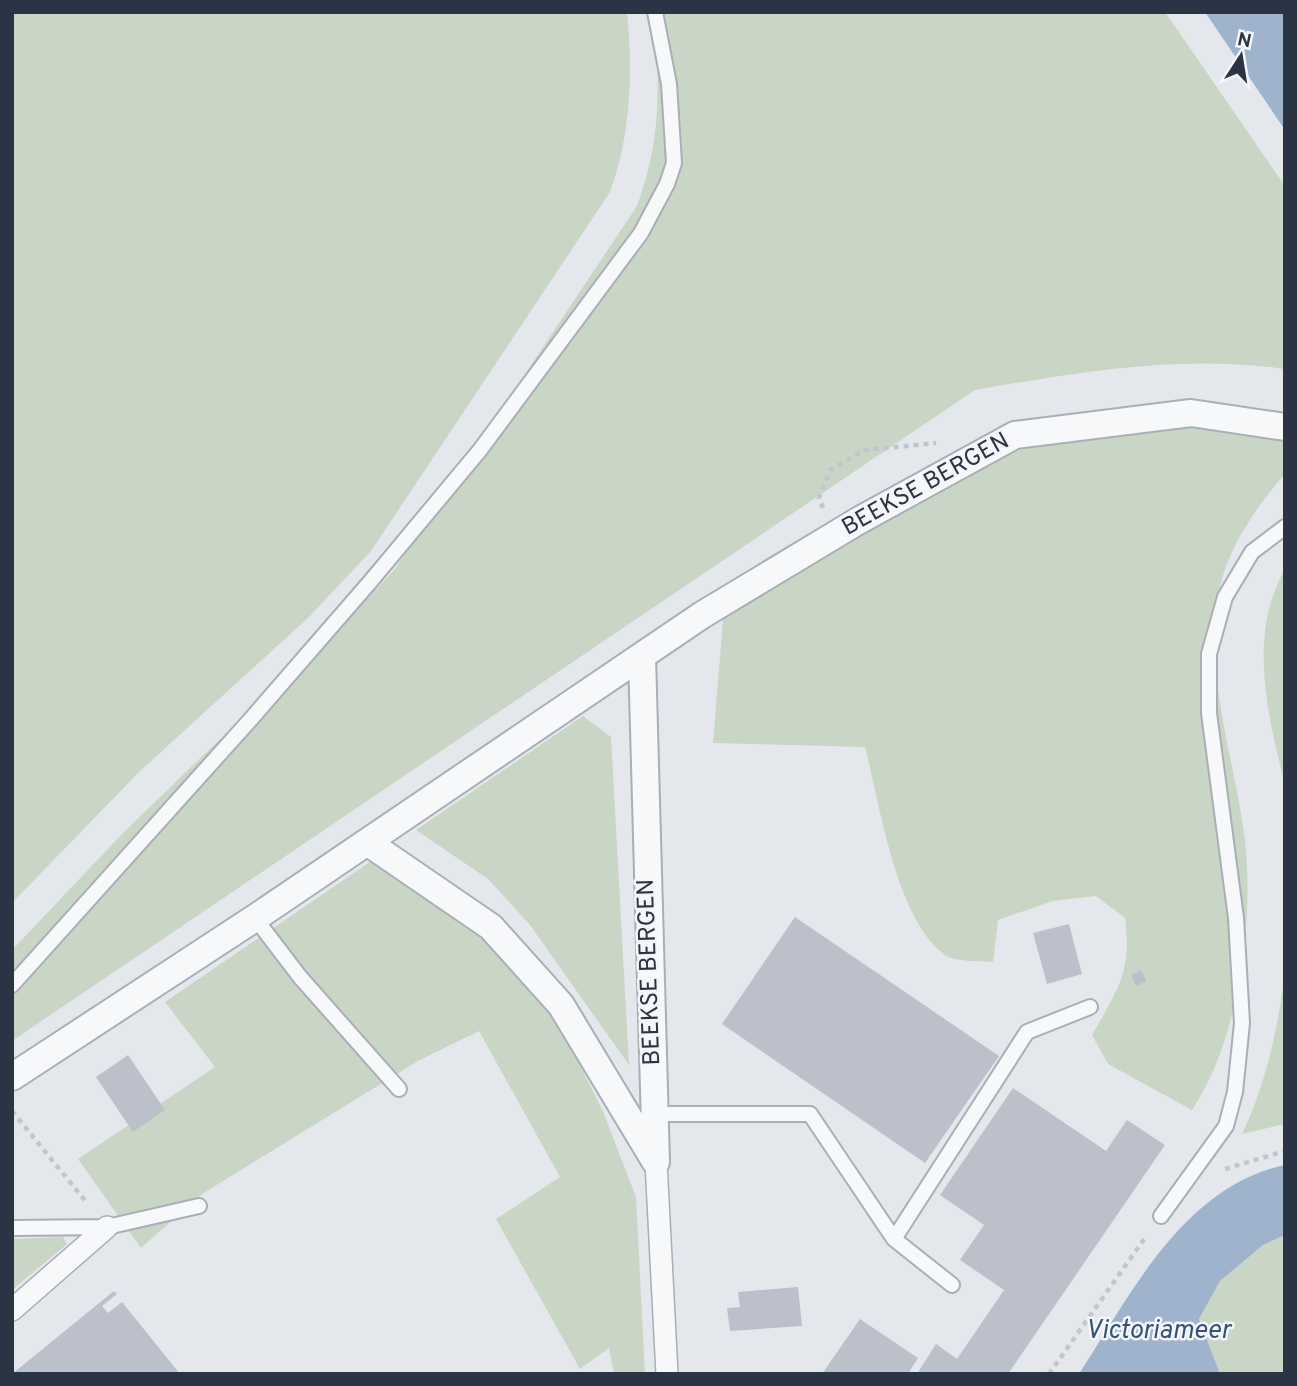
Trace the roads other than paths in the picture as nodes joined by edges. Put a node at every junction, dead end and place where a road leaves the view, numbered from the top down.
1 (655, 12) edge
2 (1285, 427) edge
3 (1285, 527) edge
4 (642, 656) junction
5 (367, 842) junction
6 (254, 918) junction
7 (12, 985) edge
8 (1090, 1007) dead end
9 (12, 1077) edge
10 (399, 1089) dead end
11 (654, 1114) junction
12 (656, 1162) junction
13 (200, 1206) dead end
14 (1161, 1216) road end
15 (107, 1227) junction
16 (12, 1228) edge
17 (894, 1239) junction
18 (952, 1285) dead end
19 (12, 1310) edge
20 (667, 1374) edge

1 - 7 lane
2 - 4 street, BEEKSE BERGEN
3 - 14 lane
4 - 5 street, BEEKSE BERGEN
4 - 11 street, BEEKSE BERGEN
5 - 6 street, BEEKSE BERGEN
5 - 12 street, BEEKSE BERGEN
6 - 9 street, BEEKSE BERGEN
6 - 10 lane
8 - 17 lane
11 - 12 street, BEEKSE BERGEN
11 - 17 lane
12 - 20 street, BEEKSE BERGEN
13 - 15 lane
15 - 16 lane
15 - 19 street
17 - 18 lane

